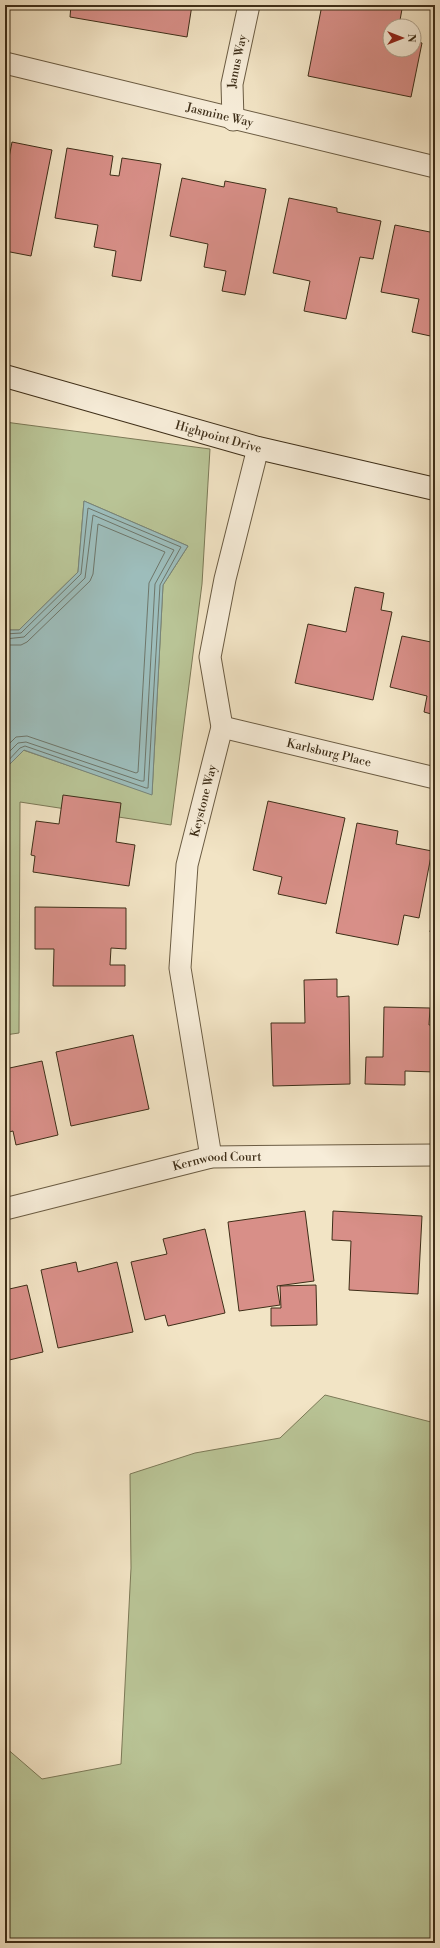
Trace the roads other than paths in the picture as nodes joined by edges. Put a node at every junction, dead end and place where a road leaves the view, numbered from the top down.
1 (249, 5) edge
2 (5, 63) edge
3 (234, 120) junction
4 (435, 167) edge
5 (5, 376) edge
6 (258, 448) junction
7 (435, 489) edge
8 (222, 727) junction
9 (435, 778) edge
10 (435, 1155) edge
11 (211, 1157) junction
12 (5, 1208) edge

1 - 3 street, Janus Way
2 - 3 street, Jasmine Way
3 - 4 street, Jasmine Way
5 - 6 street, Highpoint Drive
6 - 7 street, Highpoint Drive
6 - 8 street, Keystone Way
8 - 9 street, Karlsburg Place
8 - 11 street, Keystone Way
10 - 11 street, Kernwood Court
11 - 12 street, Kernwood Court

